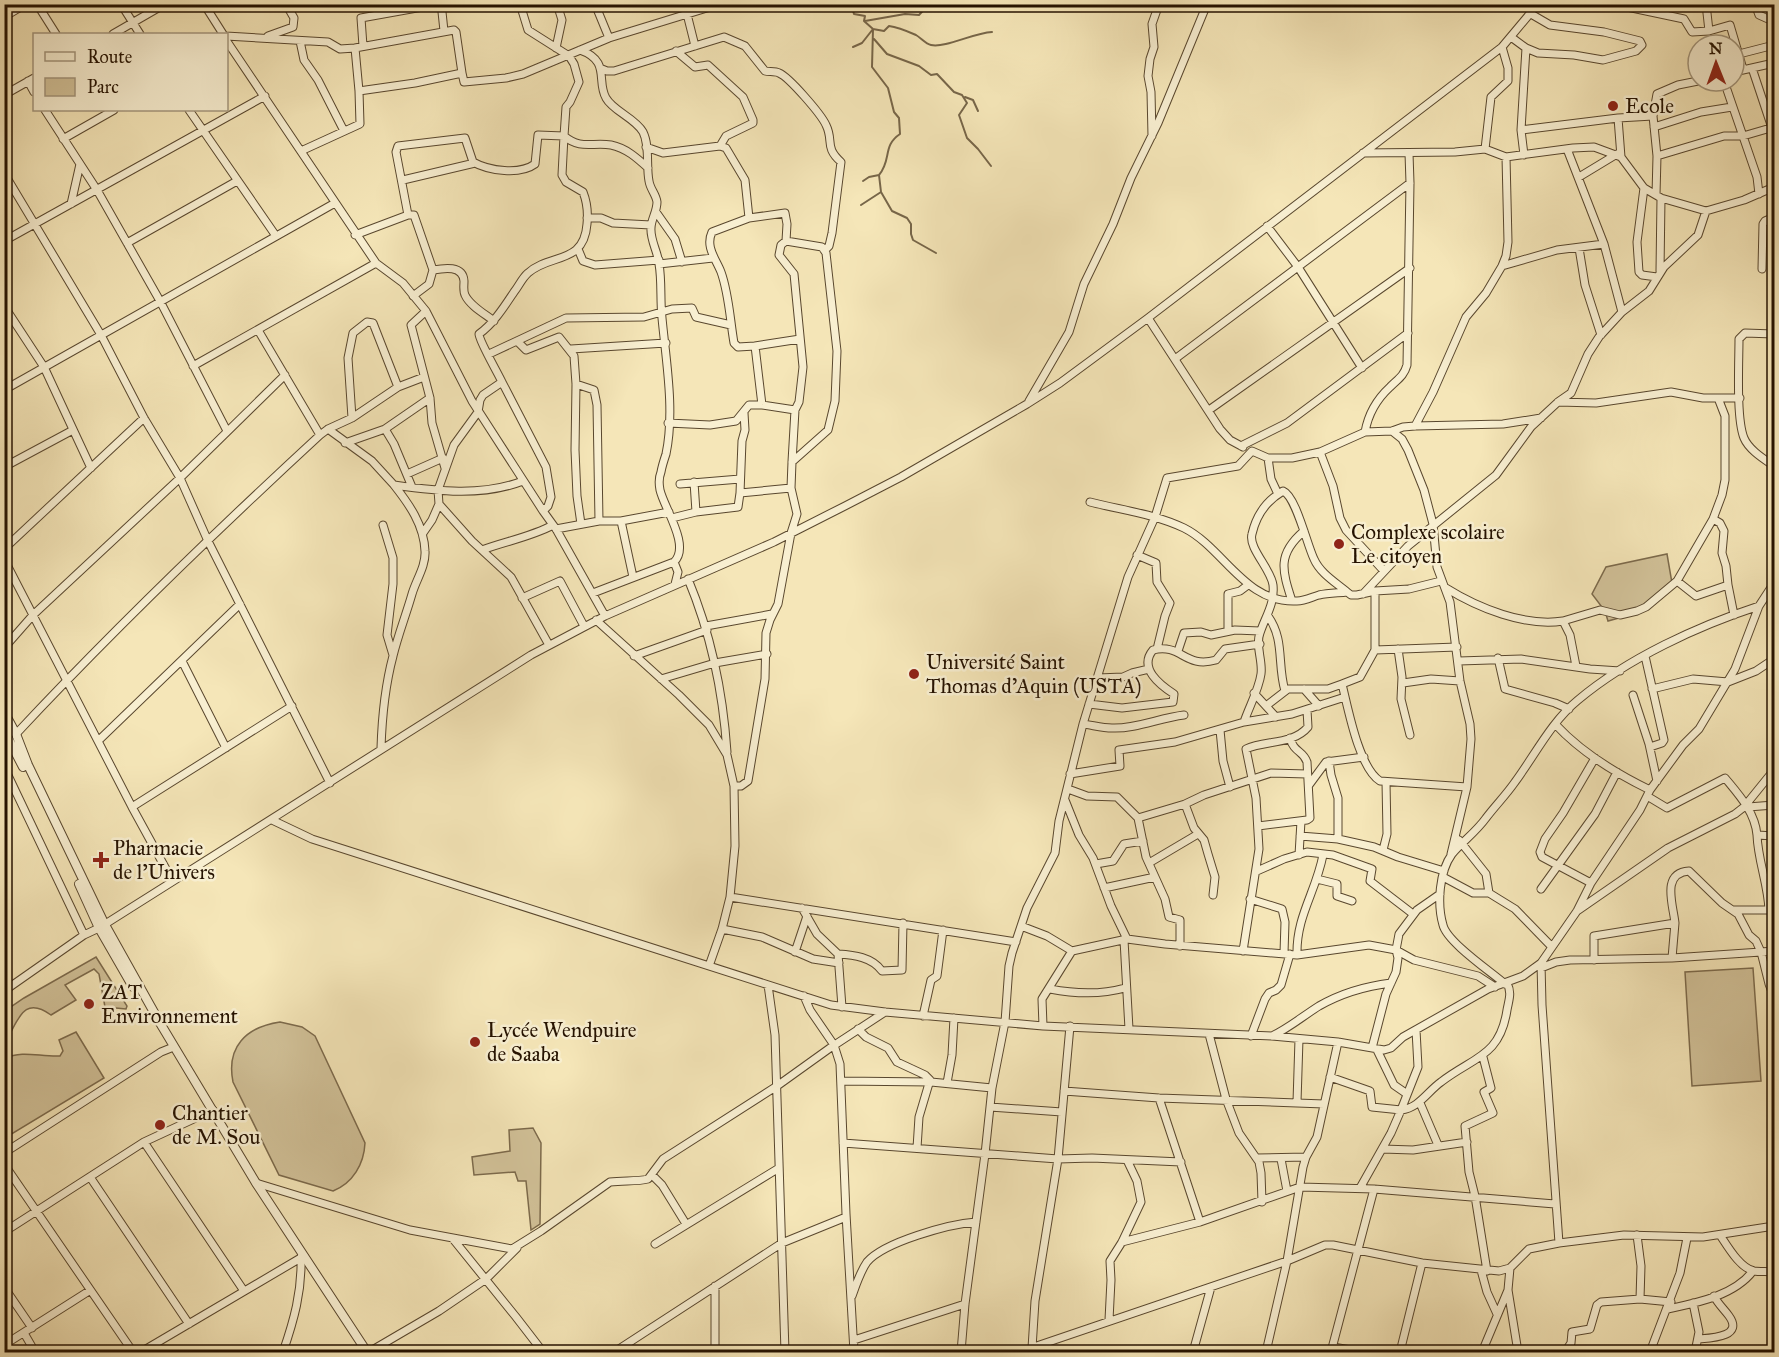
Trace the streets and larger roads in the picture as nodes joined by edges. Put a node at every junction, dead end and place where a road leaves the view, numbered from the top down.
1 (26, 4) edge
2 (36, 4) edge
3 (121, 4) edge
4 (165, 4) edge
5 (204, 4) edge
6 (286, 4) edge
7 (520, 4) edge
8 (557, 4) edge
9 (605, 4) edge
10 (720, 4) edge
11 (1159, 4) edge
12 (1206, 4) edge
13 (1538, 4) edge
14 (1613, 4) edge
15 (1706, 4) edge
16 (1755, 4) edge
17 (444, 5) edge
18 (596, 6) edge
19 (687, 14) junction
20 (1531, 14) junction
21 (4, 17) edge
22 (1774, 17) edge
23 (133, 23) junction
24 (1709, 31) junction
25 (444, 32) junction
26 (55, 33) edge
27 (114, 33) edge
28 (139, 33) edge
29 (224, 33) edge
30 (1733, 33) edge
31 (228, 35) edge
32 (1511, 37) junction
33 (262, 38) junction
34 (609, 38) junction
35 (300, 41) junction
36 (228, 43) edge
37 (1774, 45) edge
38 (695, 46) junction
39 (359, 47) junction
40 (1502, 47) junction
41 (556, 48) junction
42 (1526, 48) junction
43 (580, 50) junction
44 (676, 51) junction
45 (1746, 52) edge
46 (569, 56) junction
47 (1774, 63) edge
48 (1752, 68) junction
49 (602, 69) junction
50 (1746, 69) edge
51 (462, 73) junction
52 (31, 80) edge
53 (1686, 83) edge
54 (359, 91) junction
55 (1728, 93) edge
56 (4, 95) edge
57 (264, 96) junction
58 (1732, 107) junction
59 (46, 111) edge
60 (112, 111) edge
61 (190, 111) edge
62 (1653, 116) junction
63 (1618, 118) junction
64 (1654, 127) junction
65 (202, 130) junction
66 (1521, 130) junction
67 (1774, 130) edge
68 (344, 131) junction
69 (564, 136) junction
70 (1152, 136) junction
71 (1743, 136) junction
72 (63, 139) junction
73 (720, 146) junction
74 (646, 147) junction
75 (1485, 149) junction
76 (1566, 149) junction
77 (301, 151) junction
78 (1363, 153) junction
79 (1408, 153) junction
80 (1524, 155) junction
81 (1619, 155) junction
82 (1657, 156) junction
83 (1506, 157) junction
84 (475, 163) junction
85 (80, 164) junction
86 (648, 168) junction
87 (4, 173) edge
88 (1579, 177) junction
89 (403, 180) junction
90 (237, 181) junction
91 (1410, 183) junction
92 (1644, 188) junction
93 (1773, 188) edge
94 (97, 190) junction
95 (1759, 194) junction
96 (1658, 197) junction
97 (335, 203) junction
98 (71, 204) junction
99 (1706, 211) junction
100 (656, 212) junction
101 (408, 215) junction
102 (587, 218) junction
103 (749, 218) junction
104 (36, 224) junction
105 (651, 225) junction
106 (1267, 226) junction
107 (356, 235) junction
108 (276, 236) junction
109 (4, 241) edge
110 (786, 241) junction
111 (127, 243) junction
112 (1604, 244) junction
113 (1579, 248) junction
114 (578, 249) junction
115 (825, 250) junction
116 (713, 258) junction
117 (659, 262) junction
118 (682, 262) junction
119 (375, 263) junction
120 (1502, 266) junction
121 (1298, 267) junction
122 (1410, 268) junction
123 (1761, 269) dead end
124 (433, 270) junction
125 (1659, 275) junction
126 (413, 296) junction
127 (160, 302) junction
128 (6, 310) edge
129 (426, 311) junction
130 (662, 312) junction
131 (1622, 312) junction
132 (1148, 318) junction
133 (494, 321) junction
134 (1333, 322) junction
135 (731, 325) junction
136 (258, 330) junction
137 (1408, 333) junction
138 (1774, 334) edge
139 (101, 335) junction
140 (1601, 335) junction
141 (800, 339) junction
142 (517, 341) junction
143 (666, 343) junction
144 (755, 346) junction
145 (570, 350) junction
146 (489, 354) junction
147 (1175, 359) junction
148 (193, 366) junction
149 (44, 367) junction
150 (1362, 368) junction
151 (285, 375) junction
152 (424, 377) junction
153 (502, 382) junction
154 (576, 384) junction
155 (398, 387) junction
156 (4, 390) edge
157 (430, 398) junction
158 (1718, 398) junction
159 (1740, 398) junction
160 (1558, 402) junction
161 (1028, 404) junction
162 (762, 405) junction
163 (1209, 410) junction
164 (795, 411) junction
165 (478, 412) junction
166 (744, 413) junction
167 (144, 418) junction
168 (352, 418) junction
169 (1541, 418) junction
170 (668, 423) junction
171 (1415, 426) junction
172 (328, 429) junction
173 (386, 429) junction
174 (73, 430) junction
175 (226, 430) junction
176 (1392, 431) junction
177 (1365, 432) junction
178 (320, 435) junction
179 (345, 443) junction
180 (1241, 446) junction
181 (1252, 451) junction
182 (1320, 452) junction
183 (443, 458) junction
184 (1268, 458) junction
185 (792, 462) junction
186 (1774, 466) edge
187 (4, 467) edge
188 (91, 468) junction
189 (446, 471) junction
190 (407, 474) junction
191 (180, 478) junction
192 (740, 479) junction
193 (523, 481) junction
194 (694, 482) junction
195 (680, 484) dead end
196 (394, 485) junction
197 (412, 487) junction
198 (791, 488) junction
199 (438, 490) junction
200 (740, 494) junction
201 (1278, 494) junction
202 (1090, 502) dead end
203 (439, 504) junction
204 (543, 511) junction
205 (696, 512) junction
206 (670, 515) junction
207 (1155, 518) junction
208 (1713, 519) junction
209 (599, 520) junction
210 (621, 521) junction
211 (581, 524) junction
212 (1433, 524) junction
213 (383, 525) dead end
214 (555, 527) junction
215 (1304, 531) junction
216 (423, 533) junction
217 (791, 533) junction
218 (208, 541) junction
219 (4, 549) edge
220 (482, 550) junction
221 (1137, 555) junction
222 (4, 559) edge
223 (674, 562) junction
224 (1384, 571) junction
225 (633, 577) junction
226 (688, 579) junction
227 (1285, 581) junction
228 (1677, 581) junction
229 (1272, 583) junction
230 (1774, 583) edge
231 (675, 584) junction
232 (1443, 584) junction
233 (1248, 585) junction
234 (1728, 585) junction
235 (1375, 591) junction
236 (593, 592) junction
237 (1347, 592) junction
238 (1362, 594) junction
239 (1272, 596) junction
240 (522, 598) junction
241 (1292, 601) junction
242 (240, 604) junction
243 (1759, 606) junction
244 (772, 614) junction
245 (33, 615) junction
246 (1734, 615) junction
247 (605, 616) junction
248 (1268, 616) junction
249 (596, 620) junction
250 (1563, 621) junction
251 (584, 626) junction
252 (707, 628) junction
253 (1228, 631) junction
254 (1260, 631) junction
255 (1260, 644) junction
256 (549, 645) junction
257 (4, 648) edge
258 (1457, 648) junction
259 (1157, 649) junction
260 (1375, 650) junction
261 (1398, 650) junction
262 (1178, 651) junction
263 (766, 654) junction
264 (393, 655) junction
265 (634, 656) junction
266 (1645, 656) junction
267 (1498, 658) junction
268 (1774, 659) edge
269 (182, 661) junction
270 (1459, 661) junction
271 (715, 663) junction
272 (1576, 666) junction
273 (1149, 669) junction
274 (1620, 671) junction
275 (1098, 678) junction
276 (661, 679) junction
277 (67, 680) junction
278 (1460, 681) junction
279 (1728, 682) junction
280 (1402, 683) junction
281 (1342, 684) junction
282 (1652, 688) junction
283 (1304, 689) junction
284 (1285, 691) junction
285 (1254, 693) junction
286 (1633, 695) dead end
287 (1345, 697) junction
288 (1089, 704) junction
289 (292, 706) junction
290 (1266, 706) junction
291 (1319, 706) junction
292 (1569, 709) junction
293 (1307, 710) junction
294 (4, 712) edge
295 (1184, 715) dead end
296 (1276, 717) junction
297 (1244, 722) junction
298 (1083, 724) junction
299 (1556, 725) junction
300 (4, 730) edge
301 (1220, 730) junction
302 (1410, 735) dead end
303 (1290, 738) junction
304 (10, 739) edge
305 (98, 741) junction
306 (1650, 747) junction
307 (226, 748) junction
308 (381, 748) junction
309 (727, 755) junction
310 (1364, 757) junction
311 (1595, 758) junction
312 (1329, 761) junction
313 (4, 767) edge
314 (1774, 770) edge
315 (1617, 772) junction
316 (1070, 774) junction
317 (1307, 774) junction
318 (1252, 780) junction
319 (1657, 781) junction
320 (1386, 782) junction
321 (330, 783) junction
322 (1309, 785) junction
323 (734, 786) junction
324 (1230, 787) junction
325 (1467, 787) junction
326 (1068, 789) junction
327 (1648, 793) junction
328 (1065, 801) junction
329 (1185, 804) junction
330 (1774, 805) edge
331 (1747, 806) junction
332 (132, 807) junction
333 (1138, 818) junction
334 (273, 820) junction
335 (1300, 821) junction
336 (1258, 826) junction
337 (1198, 834) junction
338 (1456, 835) junction
339 (1758, 835) junction
340 (1300, 836) junction
341 (1774, 836) edge
342 (1338, 839) junction
343 (1143, 842) junction
344 (1462, 843) junction
345 (1383, 850) junction
346 (1299, 855) junction
347 (1323, 855) junction
348 (1450, 857) junction
349 (1149, 863) junction
350 (1096, 864) junction
351 (1558, 866) junction
352 (1257, 871) junction
353 (1444, 874) junction
354 (1155, 877) junction
355 (1317, 879) junction
356 (172, 880) junction
357 (1591, 883) junction
358 (1104, 888) junction
359 (1541, 889) dead end
360 (1489, 893) junction
361 (1440, 894) junction
362 (1213, 895) dead end
363 (730, 897) junction
364 (1250, 899) junction
365 (1352, 901) dead end
366 (802, 908) junction
367 (1733, 910) junction
368 (1772, 910) edge
369 (1577, 911) junction
370 (1413, 914) junction
371 (807, 916) junction
372 (903, 923) junction
373 (1675, 923) junction
374 (101, 925) junction
375 (1021, 926) junction
376 (722, 929) junction
377 (943, 930) junction
378 (84, 935) junction
379 (1125, 939) junction
380 (1016, 942) junction
381 (1180, 946) junction
382 (1552, 947) junction
383 (1396, 950) junction
384 (1072, 951) junction
385 (1243, 951) junction
386 (1774, 951) edge
387 (795, 952) junction
388 (1761, 952) junction
389 (838, 954) junction
390 (1290, 954) junction
391 (1672, 958) junction
392 (1594, 960) junction
393 (839, 963) junction
394 (709, 966) junction
395 (1541, 966) junction
396 (4, 976) edge
397 (1391, 982) junction
398 (1506, 983) junction
399 (768, 985) junction
400 (1495, 987) junction
401 (1125, 988) junction
402 (8, 989) edge
403 (1050, 989) junction
404 (804, 996) junction
405 (1774, 997) edge
406 (842, 1007) junction
407 (885, 1012) junction
408 (923, 1016) junction
409 (954, 1018) junction
410 (1005, 1022) junction
411 (1043, 1026) junction
412 (1070, 1026) junction
413 (858, 1029) junction
414 (1128, 1029) junction
415 (1416, 1030) junction
416 (1209, 1034) junction
417 (1251, 1036) junction
418 (1272, 1036) junction
419 (1299, 1039) junction
420 (1338, 1042) junction
421 (834, 1045) junction
422 (171, 1048) junction
423 (1374, 1049) junction
424 (1483, 1057) junction
425 (1330, 1077) junction
426 (841, 1081) junction
427 (931, 1082) junction
428 (947, 1083) junction
429 (777, 1086) junction
430 (992, 1088) junction
431 (1064, 1091) junction
432 (1407, 1094) junction
433 (1159, 1098) junction
434 (1227, 1099) junction
435 (1297, 1102) junction
436 (1420, 1103) junction
437 (1324, 1104) junction
438 (990, 1107) junction
439 (213, 1110) junction
440 (1401, 1110) junction
441 (1062, 1112) junction
442 (144, 1142) junction
443 (1467, 1142) junction
444 (843, 1143) junction
445 (1438, 1145) junction
446 (917, 1148) junction
447 (1382, 1149) junction
448 (4, 1153) edge
449 (985, 1154) junction
450 (1306, 1157) junction
451 (1257, 1158) junction
452 (1058, 1159) junction
453 (1281, 1159) junction
454 (1126, 1160) junction
455 (1181, 1162) junction
456 (4, 1164) edge
457 (779, 1168) junction
458 (652, 1175) junction
459 (90, 1177) junction
460 (256, 1183) junction
461 (1300, 1187) junction
462 (1360, 1188) junction
463 (1374, 1189) junction
464 (1287, 1191) junction
465 (1475, 1196) junction
466 (1262, 1202) junction
467 (1555, 1204) junction
468 (36, 1212) junction
469 (846, 1217) junction
470 (976, 1222) junction
471 (1200, 1222) junction
472 (686, 1224) junction
473 (1774, 1226) edge
474 (4, 1232) edge
475 (1638, 1235) junction
476 (1720, 1235) junction
477 (1687, 1238) junction
478 (453, 1239) junction
479 (1122, 1242) junction
480 (782, 1243) junction
481 (1559, 1243) junction
482 (655, 1244) dead end
483 (519, 1246) junction
484 (1357, 1249) junction
485 (302, 1256) junction
486 (1287, 1261) junction
487 (1422, 1263) junction
488 (1510, 1268) junction
489 (1484, 1271) junction
490 (1753, 1271) junction
491 (1774, 1272) edge
492 (486, 1279) junction
493 (715, 1286) junction
494 (4, 1287) edge
495 (1211, 1287) junction
496 (1508, 1290) junction
497 (89, 1291) junction
498 (244, 1291) junction
499 (1714, 1296) junction
500 (851, 1299) junction
501 (1640, 1299) junction
502 (1693, 1303) junction
503 (965, 1304) junction
504 (1669, 1305) junction
505 (1497, 1314) junction
506 (1109, 1320) junction
507 (189, 1323) junction
508 (32, 1328) junction
509 (24, 1334) junction
510 (1699, 1339) junction
511 (854, 1340) junction
512 (1571, 1343) junction
513 (4, 1345) edge
514 (1033, 1350) edge
515 (1332, 1350) edge
516 (1575, 1350) dead end
517 (1345, 1351) edge
518 (35, 1353) edge
519 (133, 1353) edge
520 (141, 1353) edge
521 (283, 1353) edge
522 (368, 1353) edge
523 (543, 1353) edge
524 (620, 1353) edge
525 (714, 1353) edge
526 (785, 1353) edge
527 (855, 1353) edge
528 (961, 1353) edge
529 (1019, 1353) edge
530 (1192, 1353) edge
531 (1266, 1353) edge
532 (1362, 1353) edge
533 (1400, 1353) edge
534 (1482, 1353) edge
535 (1518, 1353) edge
536 (1565, 1353) edge
537 (1650, 1353) edge
538 (1695, 1353) edge

1 - 21 street
2 - 26 street
3 - 23 street
4 - 23 street
5 - 29 street
6 - 33 street
7 - 41 street
8 - 41 street
9 - 18 street
10 - 19 street
11 - 70 street
12 - 70 street
13 - 20 street
14 - 24 street
15 - 24 street
16 - 22 street
17 - 25 street
17 - 39 street
18 - 34 street
19 - 34 street
19 - 38 street
20 - 32 street
20 - 42 street
23 - 27 street
23 - 28 street
24 - 30 street
25 - 39 street
25 - 51 street
31 - 33 street
32 - 40 street
32 - 42 street
33 - 35 street
34 - 43 street
35 - 39 street
35 - 68 street
36 - 57 street
37 - 45 street
38 - 44 street
38 - 115 street
39 - 54 street
40 - 75 street
40 - 78 street
41 - 46 street
42 - 66 street
43 - 46 street
43 - 49 street
44 - 49 street
44 - 73 street
46 - 51 street
46 - 69 street
47 - 48 street
48 - 50 street
48 - 67 street
49 - 74 street
51 - 54 street
52 - 56 street
53 - 62 street
54 - 68 street
55 - 58 street
57 - 65 street
57 - 77 street
58 - 64 street
58 - 71 street
59 - 72 street
60 - 72 street
61 - 65 street
62 - 63 street
62 - 64 street
63 - 66 street
63 - 81 street
64 - 82 street
65 - 90 street
65 - 94 street
66 - 80 street
67 - 71 street
68 - 77 street
69 - 84 street
69 - 86 street
69 - 102 street
70 - 161 street
71 - 82 street
71 - 95 street
72 - 85 street
73 - 74 street
73 - 103 street
74 - 86 street
75 - 79 street
75 - 83 street
76 - 80 street
76 - 81 street
76 - 88 street
77 - 97 street
78 - 79 street
78 - 106 street
79 - 91 street
80 - 83 street
81 - 88 street
81 - 92 street
82 - 96 street
83 - 120 street
84 - 89 street
84 - 89 street
85 - 94 street
85 - 98 street
86 - 100 street
87 - 104 street
88 - 112 street
89 - 101 street
90 - 108 street
90 - 111 street
91 - 121 street
91 - 122 street
92 - 96 street
92 - 125 street
93 - 95 street
93 - 123 street
94 - 98 street
94 - 111 street
95 - 99 street
96 - 99 street
96 - 125 street
97 - 107 street
97 - 108 street
98 - 104 street
99 - 125 street
100 - 105 street
100 - 118 street
101 - 107 street
101 - 124 street
102 - 105 street
102 - 114 street
103 - 110 street
103 - 116 street
104 - 109 street
104 - 139 street
105 - 117 street
106 - 121 street
106 - 132 street
107 - 119 street
108 - 127 street
110 - 115 street
110 - 141 street
111 - 127 street
112 - 113 street
112 - 131 street
113 - 120 street
113 - 140 street
114 - 117 street
114 - 133 street
115 - 185 street
116 - 118 street
116 - 135 street
117 - 118 street
117 - 130 street
119 - 126 street
119 - 136 street
120 - 171 street
121 - 134 street
121 - 147 street
122 - 134 street
122 - 137 street
124 - 126 street
124 - 133 street
125 - 131 street
126 - 129 street
127 - 139 street
127 - 148 street
128 - 149 street
129 - 152 street
129 - 165 street
130 - 135 street
130 - 142 street
130 - 143 street
131 - 140 street
132 - 147 street
132 - 161 street
133 - 146 street
134 - 150 street
134 - 163 street
135 - 144 street
136 - 148 street
136 - 151 street
137 - 150 street
137 - 177 street
138 - 159 street
139 - 149 street
139 - 167 street
140 - 160 street
141 - 144 street
141 - 164 street
142 - 145 street
142 - 146 street
143 - 145 street
143 - 170 street
144 - 162 street
145 - 154 street
146 - 153 street
147 - 163 street
148 - 175 street
149 - 156 street
149 - 174 street
150 - 180 street
151 - 175 street
151 - 178 street
152 - 155 street
152 - 157 street
153 - 165 street
153 - 204 street
154 - 209 street
154 - 211 street
155 - 168 street
155 - 168 street
157 - 173 street
157 - 183 street
158 - 159 street
158 - 160 street
158 - 208 street
159 - 186 street
160 - 169 street
161 - 217 street
162 - 164 street
162 - 166 street
163 - 180 street
164 - 185 street
165 - 189 street
165 - 193 street
166 - 170 street
166 - 192 street
167 - 188 street
167 - 191 street
168 - 172 street
169 - 171 street
169 - 212 street
170 - 206 street
171 - 176 street
172 - 178 street
172 - 179 street
173 - 179 street
173 - 190 street
174 - 187 street
174 - 188 street
175 - 191 street
176 - 177 street
176 - 212 street
177 - 182 street
178 - 218 street
179 - 196 street
180 - 181 street
181 - 184 street
181 - 207 street
182 - 184 street
182 - 224 street
183 - 189 street
183 - 190 street
184 - 201 street
185 - 198 street
188 - 219 street
189 - 199 street
190 - 197 street
191 - 218 street
191 - 245 street
192 - 194 street
192 - 200 street
193 - 199 street
193 - 204 street
194 - 195 street
194 - 205 street
196 - 197 street
196 - 216 street
197 - 199 street
198 - 200 street
198 - 217 street
199 - 203 street
200 - 205 street
201 - 215 street
201 - 229 street
202 - 207 street
203 - 216 street
203 - 220 street
204 - 214 street
205 - 206 street
206 - 210 street
206 - 223 street
207 - 221 street
207 - 233 street
208 - 228 street
208 - 234 street
209 - 210 street
209 - 211 street
210 - 225 street
211 - 214 street
212 - 224 street
212 - 232 street
213 - 264 street
214 - 220 street
214 - 236 street
215 - 227 street
215 - 237 street
216 - 264 street
217 - 226 street
217 - 244 street
218 - 242 street
218 - 277 street
220 - 240 street
221 - 259 street
221 - 275 street
222 - 245 street
223 - 225 street
223 - 231 street
224 - 238 street
225 - 236 street
226 - 231 street
226 - 252 street
227 - 229 street
227 - 241 street
228 - 234 street
228 - 250 street
229 - 239 street
230 - 243 street
231 - 247 street
232 - 235 street
232 - 250 street
232 - 258 street
233 - 239 street
233 - 253 street
234 - 246 street
235 - 238 street
235 - 260 street
236 - 247 street
237 - 238 street
237 - 241 street
239 - 241 street
239 - 248 street
240 - 251 street
240 - 256 street
242 - 269 street
242 - 289 street
243 - 246 street
243 - 279 street
244 - 252 street
244 - 263 street
245 - 257 street
245 - 277 street
246 - 266 street
247 - 249 street
248 - 254 street
248 - 284 street
249 - 251 street
249 - 265 street
250 - 272 street
251 - 256 street
252 - 265 street
252 - 271 street
253 - 254 street
253 - 262 street
254 - 255 street
255 - 262 street
255 - 285 street
256 - 308 street
258 - 261 street
258 - 270 street
259 - 262 street
259 - 273 street
260 - 261 street
260 - 281 street
261 - 280 street
263 - 271 street
263 - 323 street
264 - 308 street
265 - 276 street
266 - 274 street
266 - 282 street
267 - 270 street
267 - 272 street
267 - 292 street
268 - 279 street
269 - 305 street
269 - 307 street
270 - 278 street
271 - 276 street
271 - 309 street
272 - 274 street
273 - 275 street
273 - 288 street
274 - 292 street
275 - 288 street
276 - 309 street
277 - 304 street
277 - 305 street
278 - 280 street
278 - 325 street
279 - 282 street
279 - 319 street
280 - 302 street
281 - 283 street
281 - 287 street
282 - 306 street
283 - 284 street
283 - 291 street
284 - 290 street
285 - 290 street
285 - 297 street
286 - 306 street
287 - 291 street
287 - 310 street
288 - 298 street
289 - 307 street
289 - 321 street
290 - 296 street
291 - 293 street
292 - 299 street
293 - 296 street
293 - 303 street
294 - 304 street
295 - 298 street
296 - 297 street
297 - 301 street
298 - 316 street
299 - 311 street
299 - 344 street
300 - 304 street
301 - 316 street
301 - 324 street
303 - 317 street
303 - 318 street
304 - 374 street
305 - 332 street
306 - 319 street
307 - 332 street
308 - 321 street
309 - 323 street
310 - 312 street
310 - 320 street
311 - 315 street
311 - 351 street
312 - 322 street
312 - 342 street
313 - 378 street
314 - 331 street
315 - 327 street
315 - 351 street
316 - 326 street
317 - 318 street
317 - 322 street
318 - 324 street
318 - 336 street
319 - 327 street
320 - 325 street
320 - 345 street
321 - 334 street
322 - 335 street
323 - 363 street
324 - 329 street
325 - 338 street
326 - 328 street
326 - 333 street
327 - 331 street
327 - 357 street
328 - 350 street
328 - 375 street
329 - 333 street
329 - 337 street
330 - 331 street
331 - 339 street
331 - 369 street
332 - 356 street
333 - 343 street
334 - 356 street
334 - 394 street
335 - 336 street
335 - 340 street
336 - 352 street
337 - 349 street
337 - 362 street
338 - 344 street
338 - 348 street
339 - 341 street
339 - 368 street
340 - 342 street
340 - 346 street
342 - 345 street
343 - 349 street
343 - 350 street
344 - 348 street
344 - 360 street
345 - 353 street
346 - 347 street
346 - 352 street
347 - 355 street
347 - 370 street
348 - 353 street
349 - 354 street
350 - 358 street
351 - 357 street
351 - 359 street
352 - 364 street
353 - 360 street
353 - 361 street
354 - 358 street
354 - 381 street
355 - 365 street
355 - 390 street
356 - 374 street
357 - 369 street
358 - 379 street
360 - 382 street
361 - 370 street
361 - 398 street
363 - 366 street
363 - 376 street
364 - 385 street
364 - 390 street
366 - 371 street
366 - 372 street
367 - 368 street
367 - 373 street
367 - 388 street
369 - 382 street
370 - 383 street
371 - 387 street
371 - 389 street
372 - 377 street
372 - 389 street
373 - 391 street
373 - 392 street
374 - 378 street
374 - 422 street
374 - 439 street
375 - 380 street
375 - 384 street
376 - 387 street
376 - 394 street
377 - 380 street
377 - 408 street
378 - 402 street
379 - 381 street
379 - 384 street
379 - 401 street
380 - 410 street
381 - 385 street
382 - 395 street
383 - 390 street
383 - 397 street
383 - 400 street
384 - 403 street
385 - 390 street
386 - 388 street
387 - 393 street
388 - 391 street
388 - 405 street
389 - 393 street
390 - 417 street
391 - 392 street
392 - 395 street
393 - 406 street
394 - 399 street
395 - 398 street
395 - 467 street
396 - 402 street
397 - 418 street
397 - 423 street
398 - 400 street
398 - 424 street
399 - 404 street
399 - 429 street
400 - 415 street
401 - 403 street
401 - 414 street
403 - 411 street
404 - 406 street
404 - 421 street
406 - 407 street
407 - 408 street
407 - 413 street
408 - 409 street
409 - 410 street
409 - 428 street
410 - 411 street
410 - 430 street
411 - 412 street
412 - 414 street
412 - 431 street
413 - 421 street
413 - 427 street
414 - 416 street
415 - 423 street
415 - 432 street
416 - 417 street
416 - 434 street
417 - 418 street
418 - 419 street
419 - 420 street
419 - 435 street
420 - 423 street
420 - 425 street
421 - 426 street
421 - 429 street
422 - 439 street
422 - 448 street
423 - 432 street
424 - 436 street
424 - 443 street
425 - 437 street
425 - 440 street
426 - 427 street
426 - 444 street
427 - 428 street
427 - 446 street
428 - 430 street
429 - 457 street
429 - 458 street
430 - 438 street
431 - 433 street
431 - 441 street
432 - 440 street
433 - 434 street
433 - 455 street
434 - 435 street
434 - 451 street
435 - 437 street
436 - 440 street
436 - 445 street
437 - 450 street
438 - 441 street
438 - 449 street
439 - 442 street
439 - 460 street
440 - 447 street
441 - 452 street
442 - 459 street
442 - 498 street
443 - 445 street
443 - 465 street
444 - 446 street
444 - 469 street
445 - 447 street
446 - 449 street
447 - 462 street
449 - 452 street
449 - 470 street
450 - 453 street
450 - 461 street
451 - 453 street
451 - 466 street
452 - 454 street
452 - 514 street
453 - 464 street
454 - 455 street
454 - 479 street
455 - 471 street
456 - 468 street
457 - 472 street
457 - 480 street
458 - 472 street
458 - 483 street
459 - 468 street
459 - 507 street
460 - 478 street
460 - 485 street
461 - 462 street
461 - 464 street
461 - 486 street
462 - 463 street
463 - 465 street
463 - 484 street
464 - 466 street
465 - 467 street
465 - 489 street
466 - 471 street
467 - 481 street
468 - 474 street
468 - 497 street
469 - 480 street
469 - 500 street
470 - 500 street
470 - 503 street
471 - 479 street
472 - 482 street
473 - 476 street
475 - 477 street
475 - 481 street
475 - 501 street
476 - 477 street
476 - 490 street
477 - 504 street
478 - 483 street
478 - 492 street
479 - 506 street
480 - 493 street
480 - 526 street
481 - 488 street
483 - 492 street
484 - 486 street
484 - 487 street
484 - 515 street
485 - 498 street
485 - 521 street
485 - 522 street
486 - 495 street
486 - 531 street
487 - 489 street
487 - 533 street
488 - 489 street
488 - 496 street
489 - 505 street
490 - 491 street
490 - 499 street
492 - 522 street
492 - 523 street
493 - 524 street
493 - 525 street
494 - 508 street
495 - 506 street
495 - 530 street
496 - 505 street
496 - 535 street
497 - 508 street
497 - 519 street
498 - 507 street
499 - 502 street
499 - 510 street
500 - 511 street
501 - 504 street
501 - 512 street
502 - 504 street
502 - 510 street
503 - 511 street
503 - 528 street
504 - 537 street
505 - 534 street
506 - 514 street
507 - 520 street
508 - 509 street
509 - 513 street
509 - 518 street
510 - 538 street
511 - 527 street
512 - 516 street
512 - 536 street
514 - 529 street
515 - 517 street
517 - 532 street

